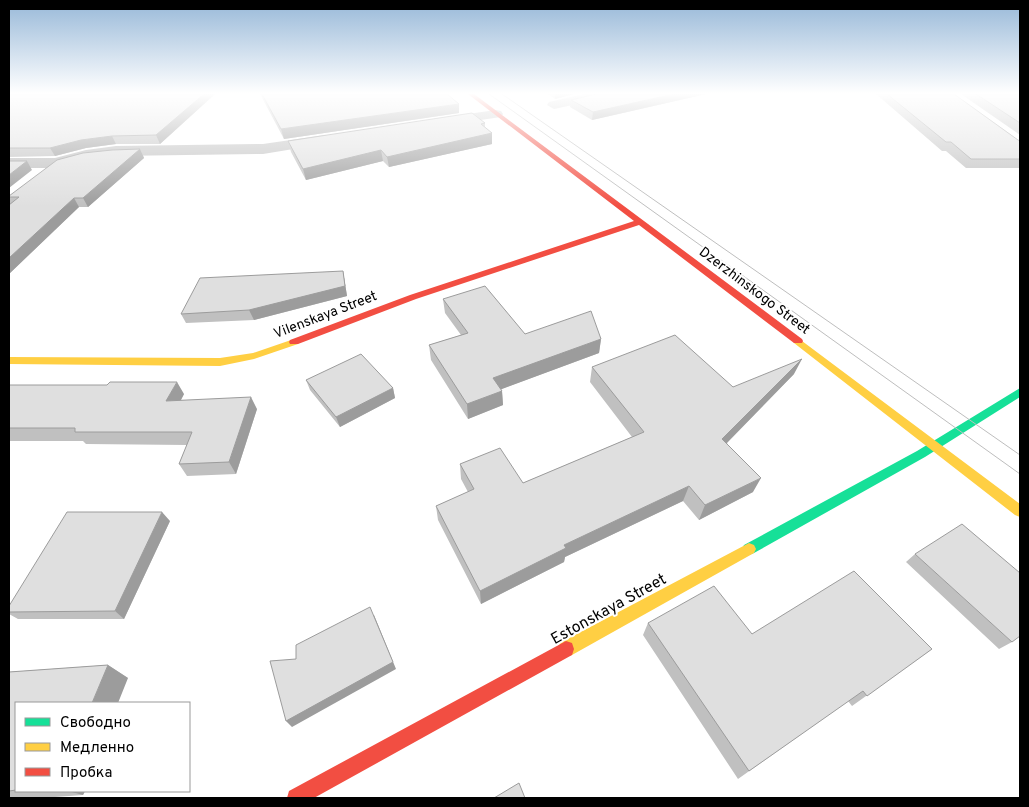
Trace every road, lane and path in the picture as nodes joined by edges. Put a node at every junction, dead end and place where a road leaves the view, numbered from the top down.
1 (519, 132) edge
2 (340, 137) edge
3 (9, 163) edge
4 (55, 163) junction
5 (32, 181) edge
6 (639, 222) junction
7 (9, 361) edge
8 (1020, 392) edge
9 (936, 445) junction
10 (1020, 512) edge
11 (296, 798) edge

1 - 6 street, Dzerzhinskogo Street
2 - 4 street
3 - 4 street
4 - 5 street
6 - 7 street, Vilenskaya Street
6 - 9 street, Dzerzhinskogo Street
8 - 9 street, Estonskaya Street
9 - 10 street, Dzerzhinskogo Street
9 - 11 street, Estonskaya Street

